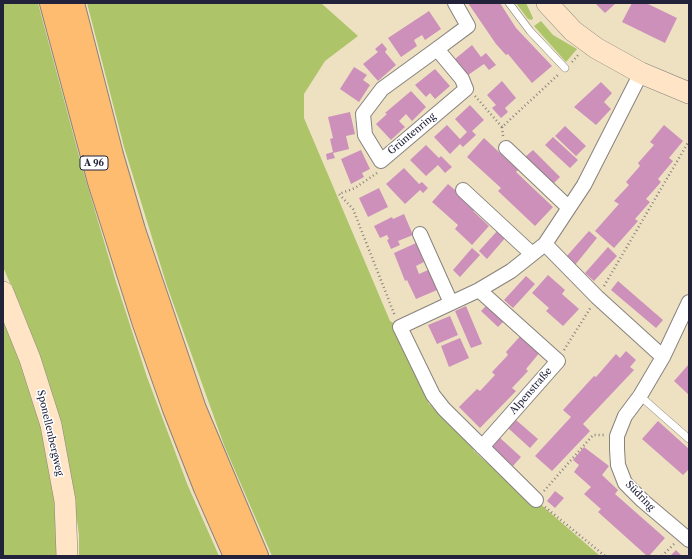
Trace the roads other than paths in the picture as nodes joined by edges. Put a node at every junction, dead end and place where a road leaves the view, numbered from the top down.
1 (51, 3) edge
2 (73, 3) edge
3 (455, 3) edge
4 (509, 3) edge
5 (547, 3) edge
6 (437, 48) junction
7 (565, 68) road end
8 (641, 73) junction
9 (689, 93) edge
10 (506, 148) road end
11 (463, 190) dead end
12 (568, 207) junction
13 (420, 234) dead end
14 (545, 244) junction
15 (532, 254) junction
16 (479, 290) junction
17 (3, 292) edge
18 (689, 302) edge
19 (451, 303) junction
20 (663, 357) junction
21 (640, 396) junction
22 (689, 439) edge
23 (482, 447) junction
24 (536, 500) road end
25 (686, 537) edge
26 (68, 556) edge
27 (235, 556) edge
28 (257, 556) edge

1 - 27 highway, A 96
2 - 28 highway, A 96
3 - 6 street, Grüntenring
4 - 7 lane
5 - 8 street
6 - 6 street, Grüntenring
8 - 9 street
8 - 12 street
10 - 12 street
11 - 15 street
12 - 14 street
13 - 19 street
14 - 15 street
14 - 20 street
15 - 16 street
16 - 19 street
16 - 23 street, Alpenstraße
17 - 26 street, Sponellenbergweg
18 - 20 street, Südring
19 - 23 street
20 - 21 street, Südring
21 - 22 lane
21 - 25 street, Südring
23 - 24 street

